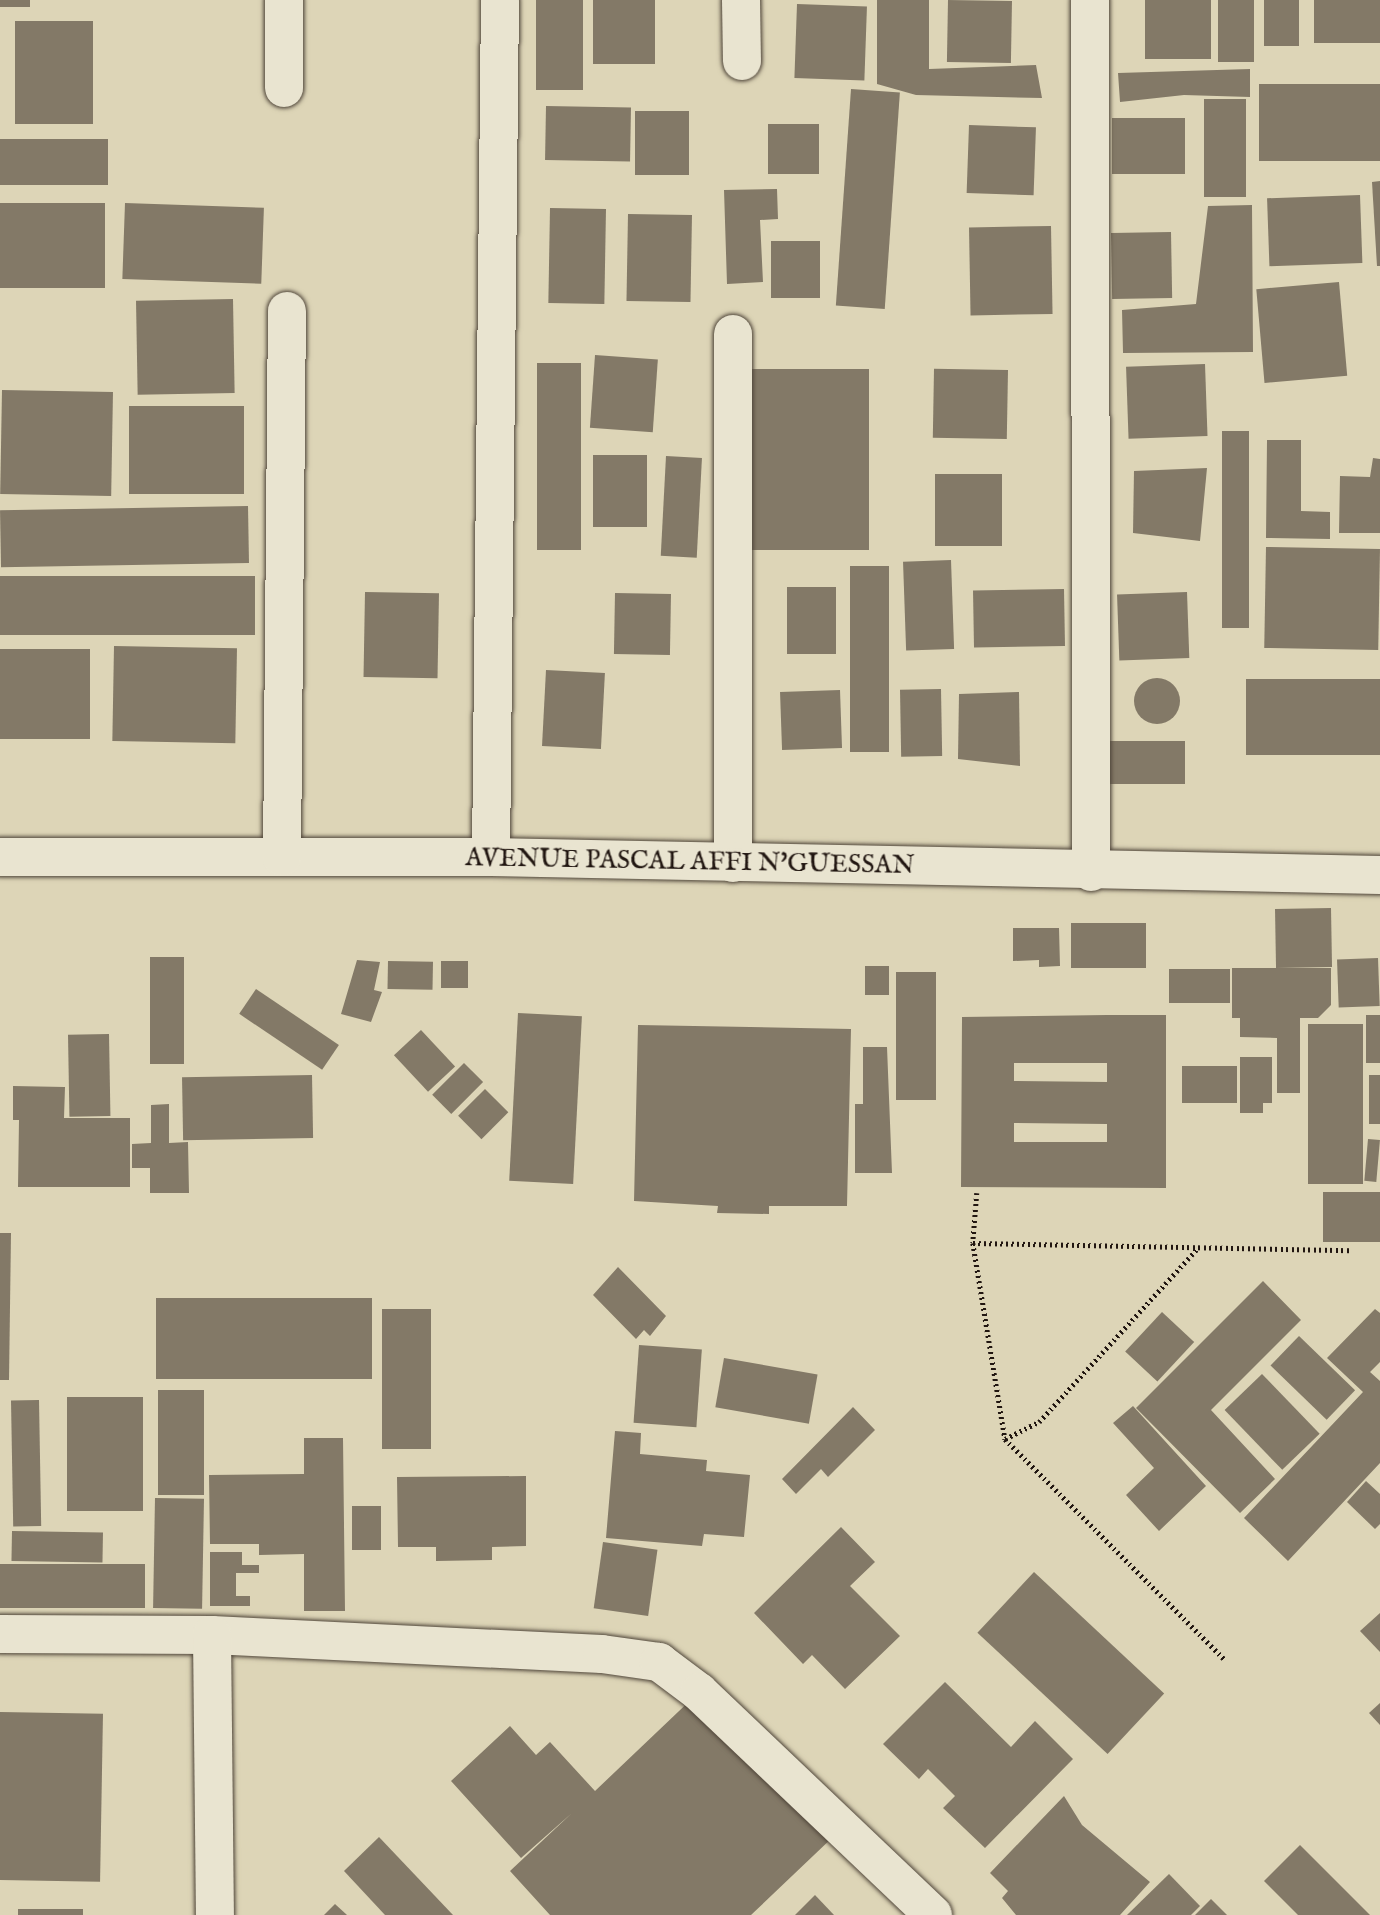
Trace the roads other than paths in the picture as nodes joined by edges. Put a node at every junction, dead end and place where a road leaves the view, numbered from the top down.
1 (284, 0) edge
2 (500, 0) edge
3 (741, 0) edge
4 (1090, 0) edge
5 (742, 61) dead end
6 (284, 88) dead end
7 (288, 311) dead end
8 (733, 334) dead end
9 (0, 857) edge
10 (282, 857) junction
11 (491, 857) junction
12 (733, 863) junction
13 (1091, 872) junction
14 (1380, 875) edge
15 (0, 1634) edge
16 (212, 1635) junction
17 (215, 1915) edge
18 (933, 1915) edge

1 - 6 street
2 - 11 street
3 - 5 street
4 - 13 street
7 - 10 street
8 - 12 street
9 - 10 street, AVENUE PASCAL AFFI N'GUESSAN
10 - 11 street, AVENUE PASCAL AFFI N'GUESSAN
11 - 12 street, AVENUE PASCAL AFFI N'GUESSAN
12 - 13 street, AVENUE PASCAL AFFI N'GUESSAN
13 - 14 street, AVENUE PASCAL AFFI N'GUESSAN
15 - 16 street
16 - 17 street
16 - 18 street

